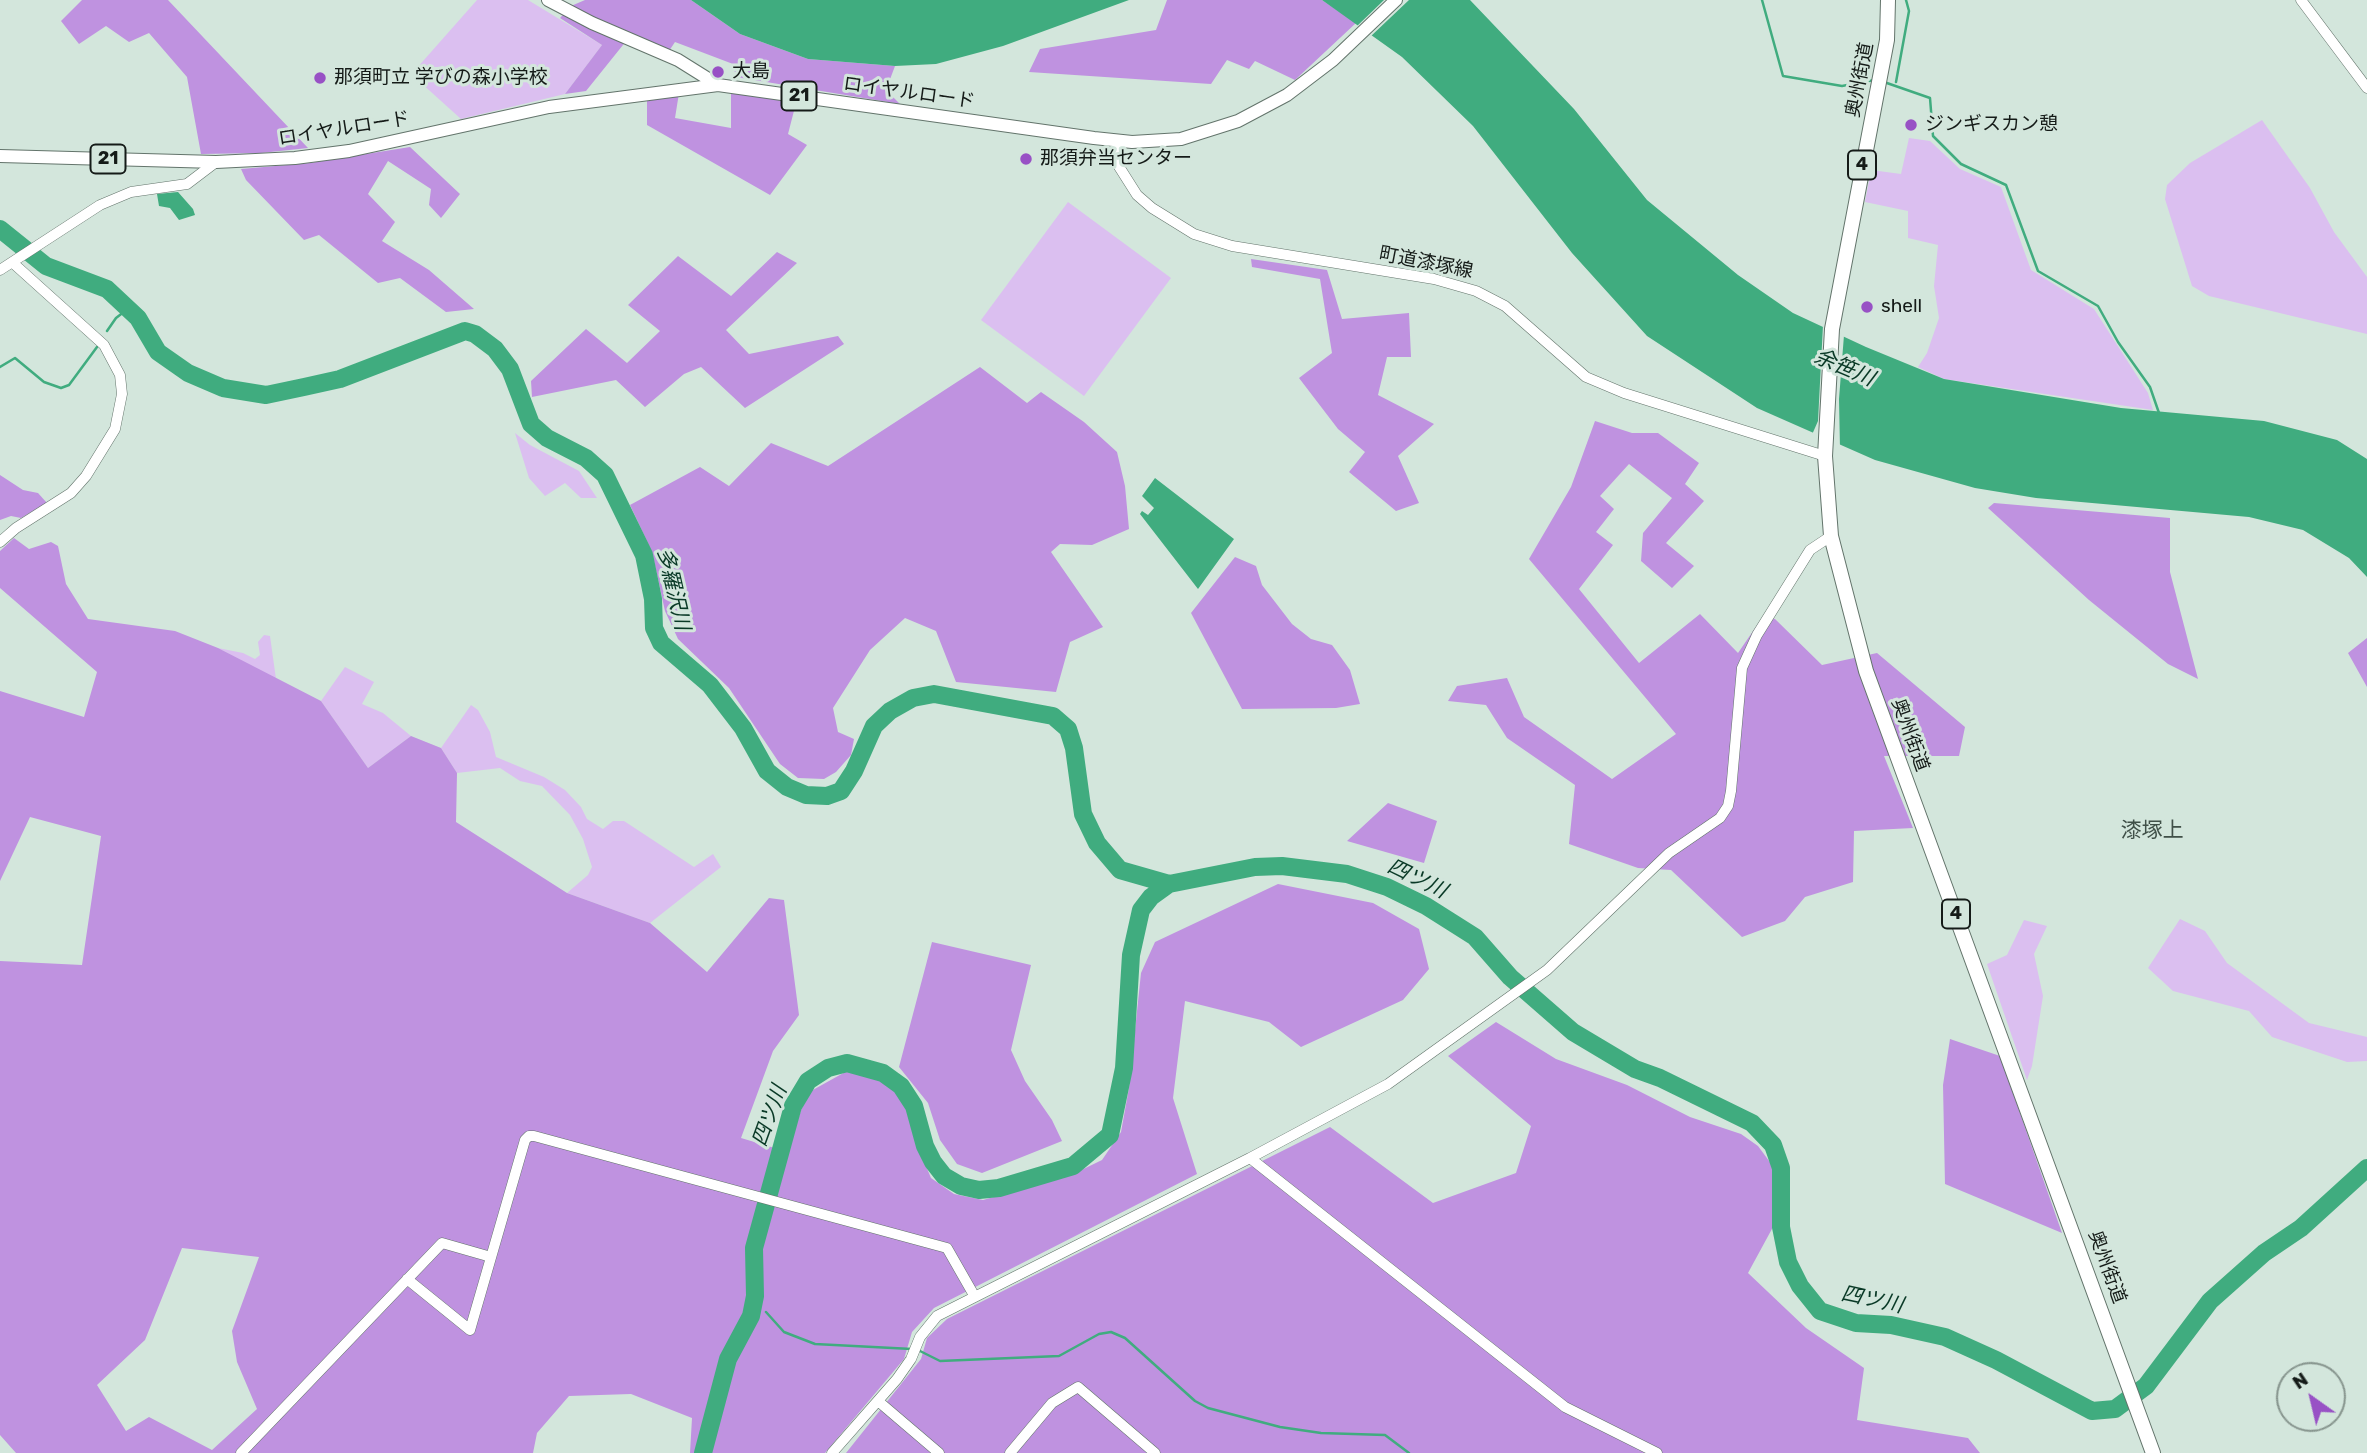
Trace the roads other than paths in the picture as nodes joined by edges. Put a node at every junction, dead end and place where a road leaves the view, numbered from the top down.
1 (548, 0) edge
2 (1396, 0) edge
3 (1888, 0) edge
4 (2301, 0) edge
5 (718, 85) junction
6 (2367, 88) edge
7 (1118, 140) junction
8 (0, 156) edge
9 (216, 162) junction
10 (15, 261) junction
11 (0, 270) edge
12 (1825, 456) junction
13 (1831, 536) junction
14 (0, 542) edge
15 (1250, 1158) junction
16 (491, 1257) junction
17 (407, 1279) junction
18 (975, 1297) junction
19 (878, 1401) junction
20 (241, 1453) edge
21 (832, 1453) edge
22 (939, 1453) edge
23 (1010, 1453) edge
24 (1155, 1453) edge
25 (1657, 1453) edge
26 (2153, 1453) edge

1 - 5 main road
2 - 7 main road, ロイヤルロード / 21
3 - 12 highway, 奥州街道 / 4
4 - 6 street
5 - 7 main road, ロイヤルロード / 21
5 - 9 main road, ロイヤルロード / 21
7 - 12 street, 町道漆塚線
8 - 9 main road, ロイヤルロード / 21
9 - 10 street
10 - 11 street
10 - 14 street
12 - 13 highway, 奥州街道 / 4
13 - 15 street
13 - 26 highway, 奥州街道 / 4
15 - 18 street
15 - 25 street
16 - 17 street
16 - 17 street
16 - 18 street
17 - 20 street
18 - 19 street
19 - 21 street
19 - 22 street
23 - 24 street

